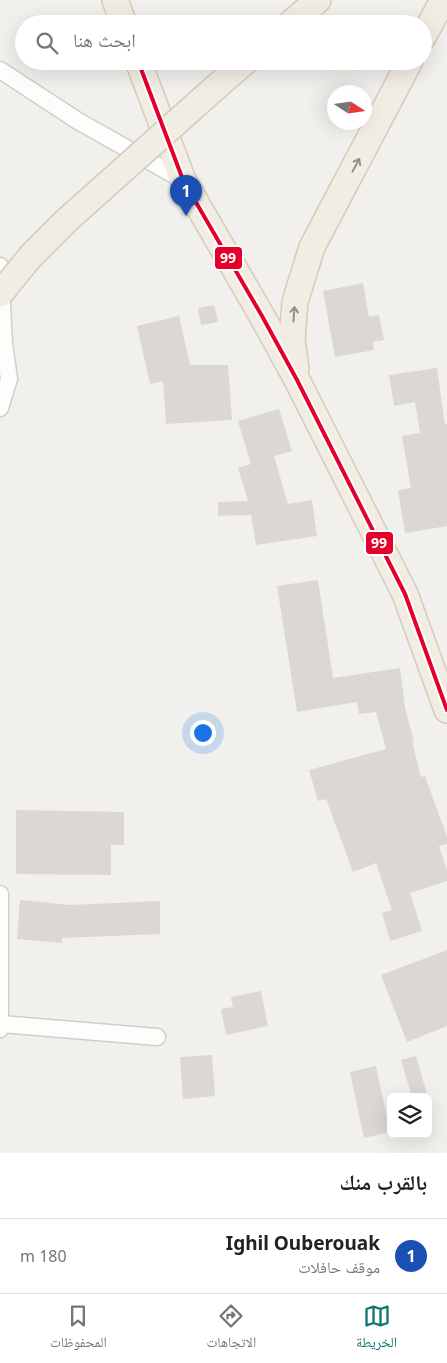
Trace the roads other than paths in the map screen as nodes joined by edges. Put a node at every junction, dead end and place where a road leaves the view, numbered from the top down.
1 (116, 0) edge
2 (318, 0) edge
3 (443, 0) edge
4 (121, 15) edge
5 (300, 15) edge
6 (432, 20) edge
7 (0, 70) edge
8 (141, 70) edge
9 (236, 70) edge
10 (405, 70) edge
11 (183, 180) junction
12 (0, 266) edge
13 (0, 294) edge
14 (297, 380) junction
15 (0, 408) edge
16 (447, 710) edge
17 (0, 894) edge
18 (1, 1027) edge
19 (157, 1037) dead end

1 - 4 main road
2 - 5 main road
3 - 6 main road
7 - 11 street
8 - 11 main road
9 - 13 main road, bridge
14 -> 10 main road
11 - 14 main road
12 - 15 street
14 - 16 main road
17 - 18 street
18 - 19 street

